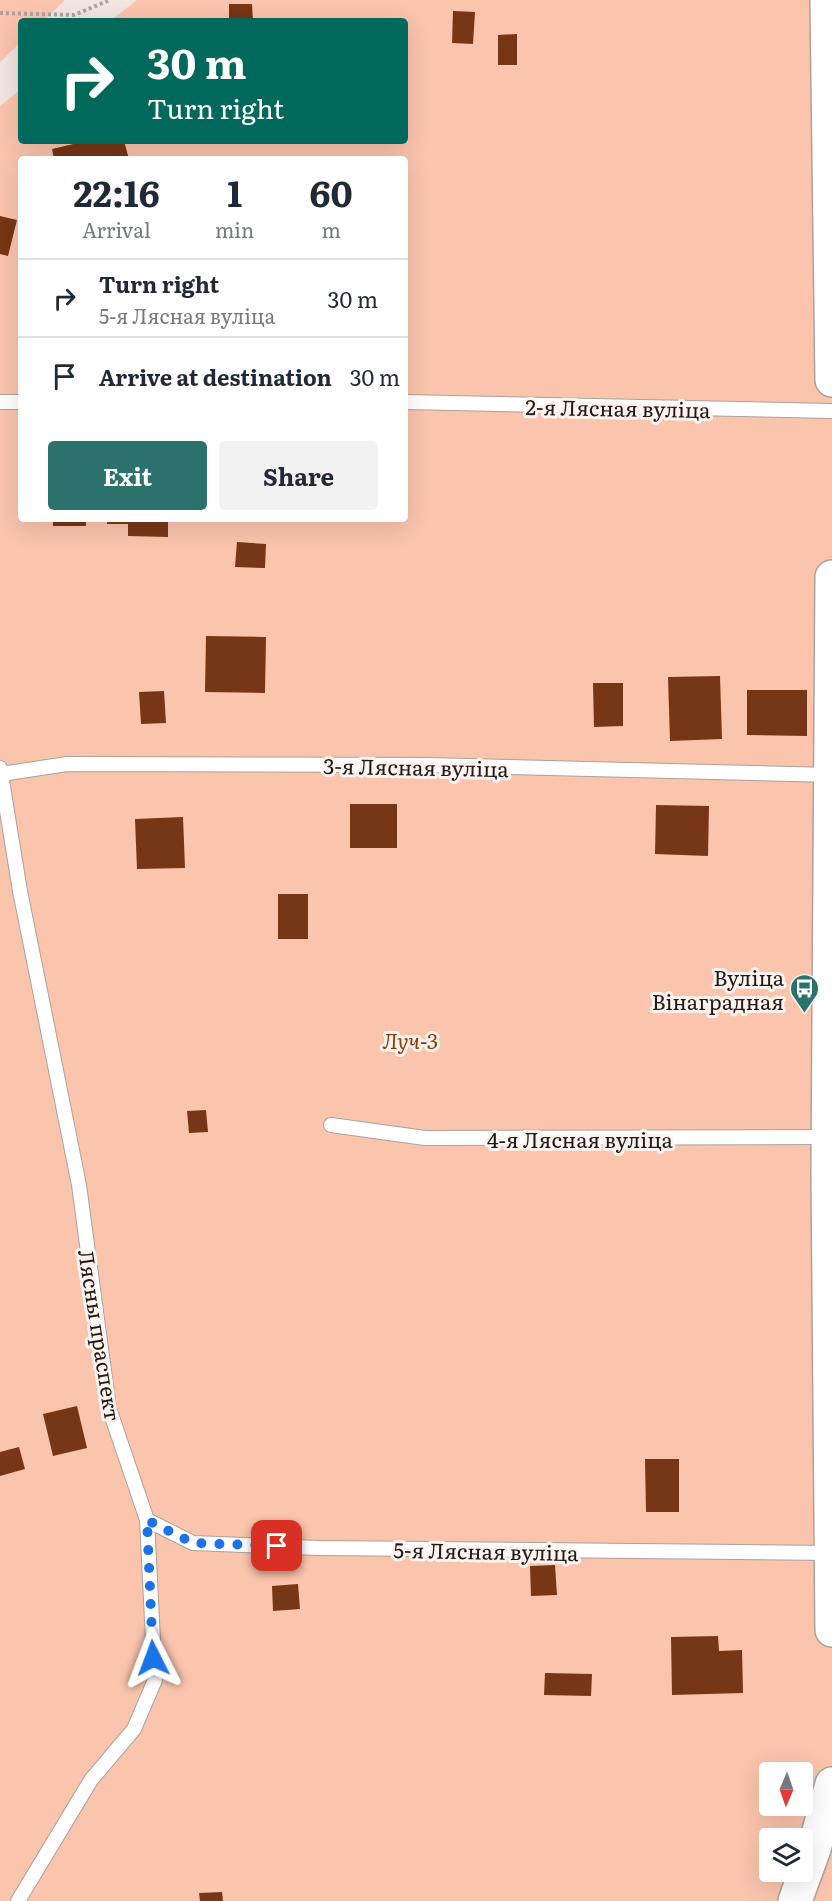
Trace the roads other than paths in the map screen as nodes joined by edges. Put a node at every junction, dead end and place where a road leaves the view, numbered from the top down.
1 (827, 0) edge
2 (830, 79) edge
3 (832, 380) edge
4 (0, 402) edge
5 (18, 402) edge
6 (408, 402) edge
7 (832, 411) edge
8 (832, 577) edge
9 (1, 771) edge
10 (831, 775) edge
11 (831, 810) edge
12 (331, 1125) dead end
13 (830, 1137) junction
14 (830, 1172) edge
15 (147, 1520) junction
16 (831, 1553) edge
17 (832, 1630) edge
18 (832, 1784) edge
19 (18, 1901) edge
20 (795, 1901) edge

1 - 2 street
2 - 3 street
4 - 5 lane
6 - 7 lane, 2-я Лясная вуліца
8 - 10 street
9 - 10 lane, 3-я Лясная вуліца
9 - 15 lane, Лясны праспект
10 - 11 street
11 - 13 street
12 - 13 lane, 4-я Лясная вуліца
13 - 14 street
14 - 16 street
15 - 16 lane, 5-я Лясная вуліца
15 - 19 lane, Лясны праспект
16 - 17 street
18 - 20 street

